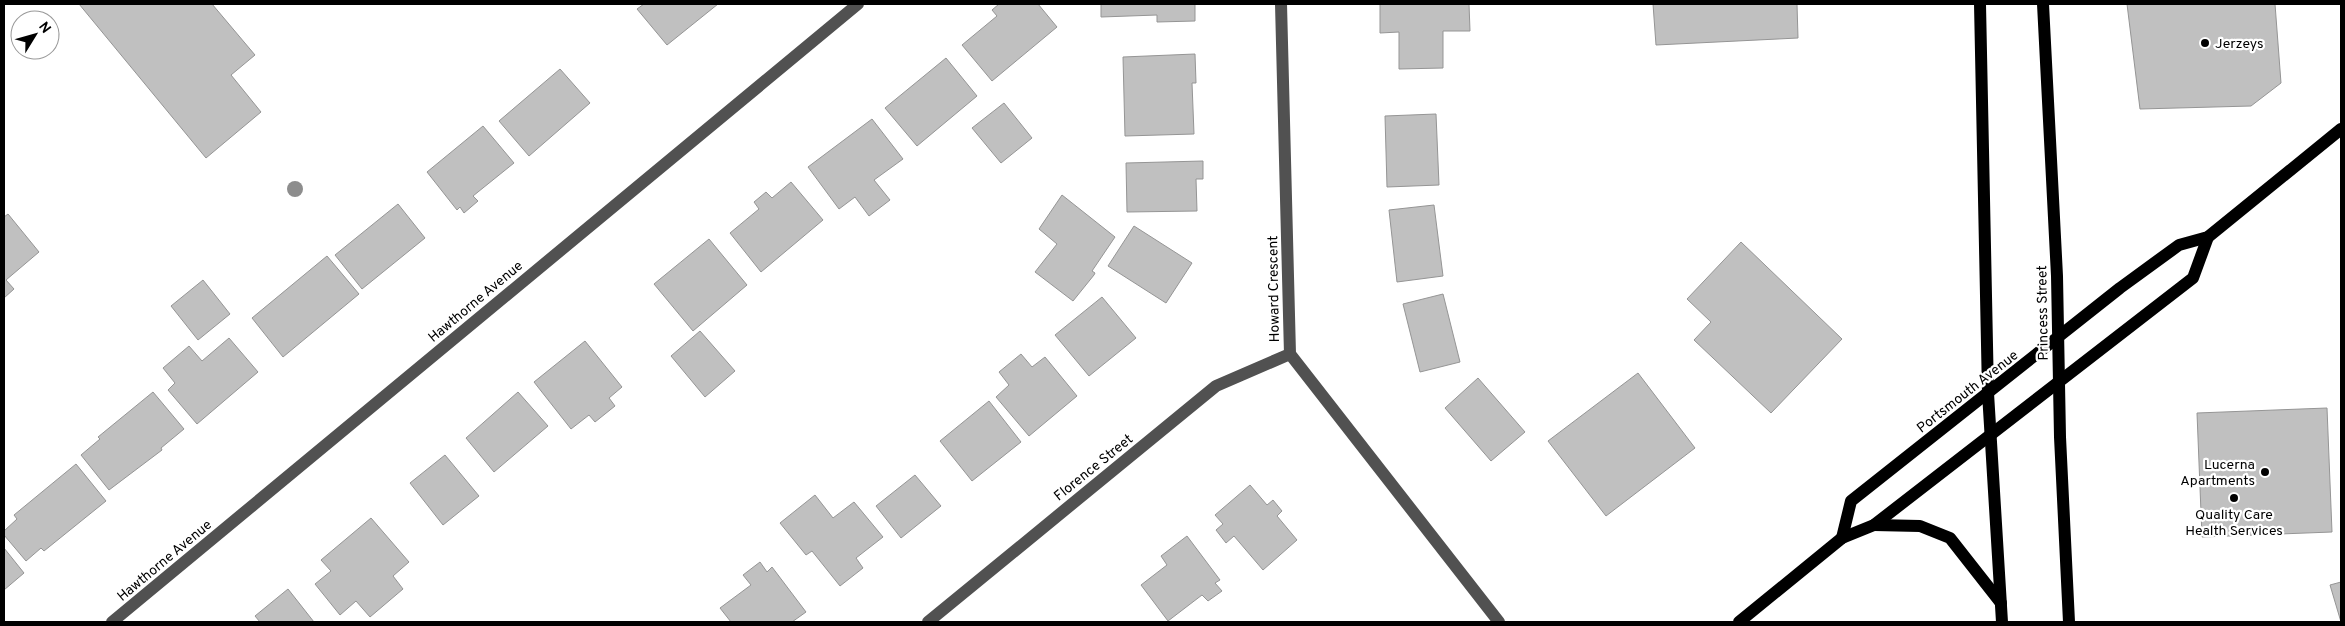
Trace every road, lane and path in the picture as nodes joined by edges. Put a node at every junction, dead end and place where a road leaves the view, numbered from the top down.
1 (858, 4) edge
2 (1281, 4) edge
3 (1980, 4) edge
4 (2043, 4) edge
5 (2341, 130) edge
6 (2208, 237) junction
7 (2058, 338) junction
8 (1290, 354) junction
9 (2059, 381) junction
10 (1988, 393) junction
11 (1991, 434) junction
12 (1874, 525) junction
13 (1842, 538) junction
14 (2001, 603) junction
15 (112, 622) edge
16 (928, 622) edge
17 (1499, 622) edge
18 (1739, 622) edge
19 (2002, 622) edge
20 (2069, 622) edge

1 - 15 street, Hawthorne Avenue
2 - 8 street, Howard Crescent
3 - 10 main road
4 - 7 main road, Princess Street
5 - 6 main road, Portsmouth Avenue
6 - 7 main road, Portsmouth Avenue
6 - 9 main road
7 - 9 main road, Princess Street
7 - 10 main road, Portsmouth Avenue
8 - 16 street, Florence Street
8 - 17 street, Howard Crescent
9 - 11 main road
9 - 20 main road, Princess Street
10 - 11 main road
10 - 13 main road, Portsmouth Avenue
11 - 12 main road
11 - 14 main road
12 - 13 main road
12 - 14 main road
13 - 18 main road
14 - 19 main road

